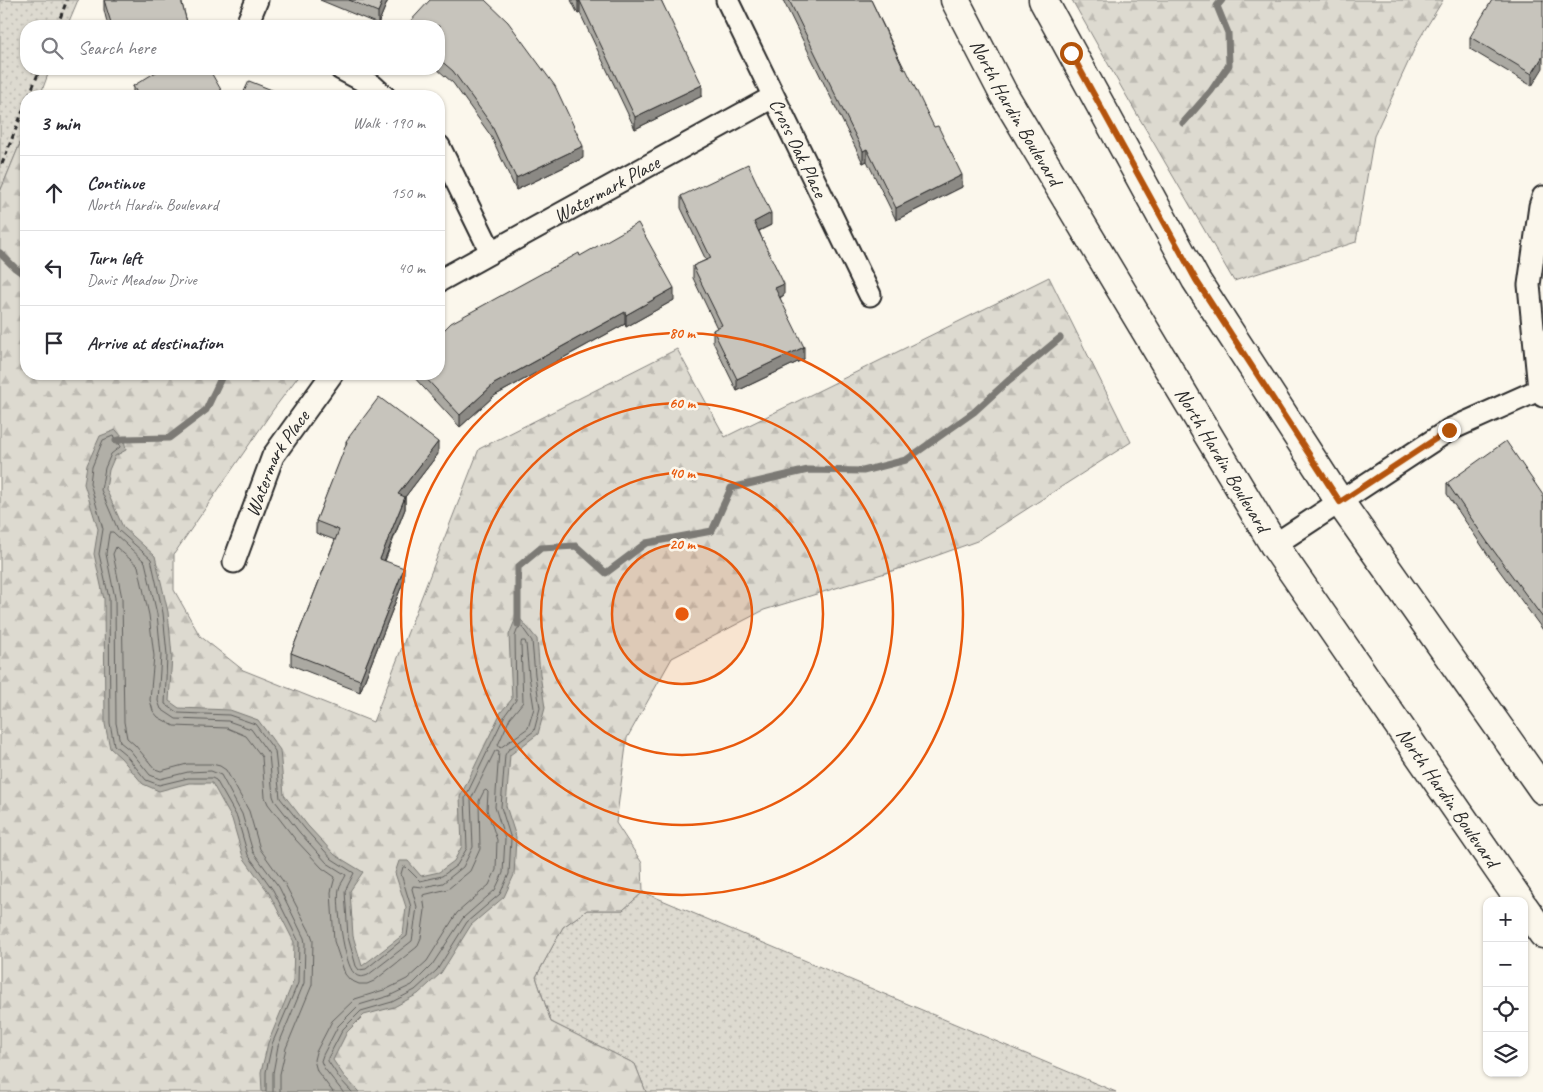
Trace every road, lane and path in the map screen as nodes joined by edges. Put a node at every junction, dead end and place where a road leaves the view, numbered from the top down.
1 (67, 0) edge
2 (257, 0) edge
3 (727, 0) edge
4 (955, 0) edge
5 (1043, 0) edge
6 (59, 20) edge
7 (251, 20) edge
8 (38, 75) edge
9 (353, 75) edge
10 (31, 90) edge
11 (377, 90) edge
12 (773, 96) junction
13 (20, 118) edge
14 (445, 158) edge
15 (2, 164) dead end
16 (1543, 197) edge
17 (491, 252) junction
18 (445, 278) edge
19 (870, 295) dead end
20 (328, 380) edge
21 (1542, 391) edge
22 (1340, 502) junction
23 (1274, 545) junction
24 (234, 562) dead end
25 (1543, 790) edge
26 (1517, 897) edge
27 (1528, 913) edge
28 (1543, 934) edge

1 - 6 path
2 - 7 street
3 - 12 street, Cross Oak Place
4 - 23 street, North Hardin Boulevard
5 - 22 street
8 - 10 path
9 - 11 street
12 - 17 street, Watermark Place
12 - 19 street, Cross Oak Place
13 - 15 path
14 - 17 street
16 - 21 street
17 - 18 street, Watermark Place
20 - 24 street, Watermark Place
21 - 22 street
22 - 23 street
22 - 25 street
23 - 26 street, North Hardin Boulevard
27 - 28 street

